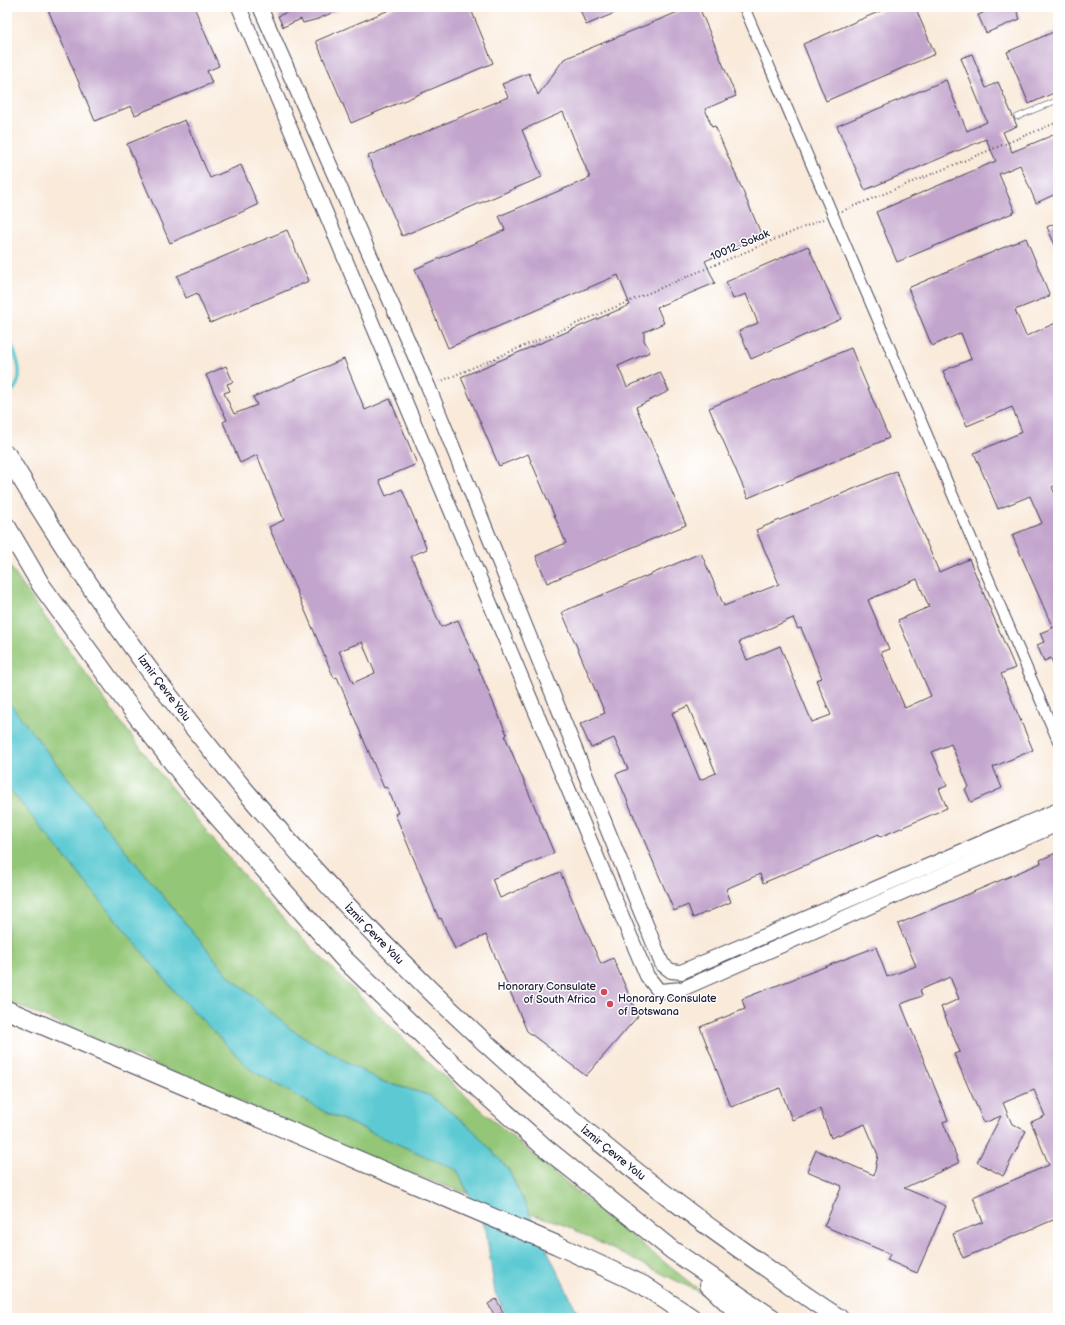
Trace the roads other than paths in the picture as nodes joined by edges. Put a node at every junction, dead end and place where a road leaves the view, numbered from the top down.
1 (239, 7) edge
2 (260, 7) edge
3 (744, 7) edge
4 (1058, 100) edge
5 (1017, 117) dead end
6 (7, 455) edge
7 (7, 527) edge
8 (1058, 741) edge
9 (1058, 810) edge
10 (1058, 824) edge
11 (671, 971) junction
12 (659, 991) junction
13 (7, 1010) edge
14 (672, 1250) junction
15 (833, 1316) edge
16 (692, 1318) edge
17 (744, 1318) edge
18 (772, 1318) edge

1 - 12 street
2 - 11 street
3 - 8 street
4 - 5 lane
6 - 15 highway, İzmir Çevre Yolu
7 - 14 highway
9 - 11 street
10 - 12 street
11 - 12 street
13 - 16 highway
14 - 17 highway
14 - 18 highway

